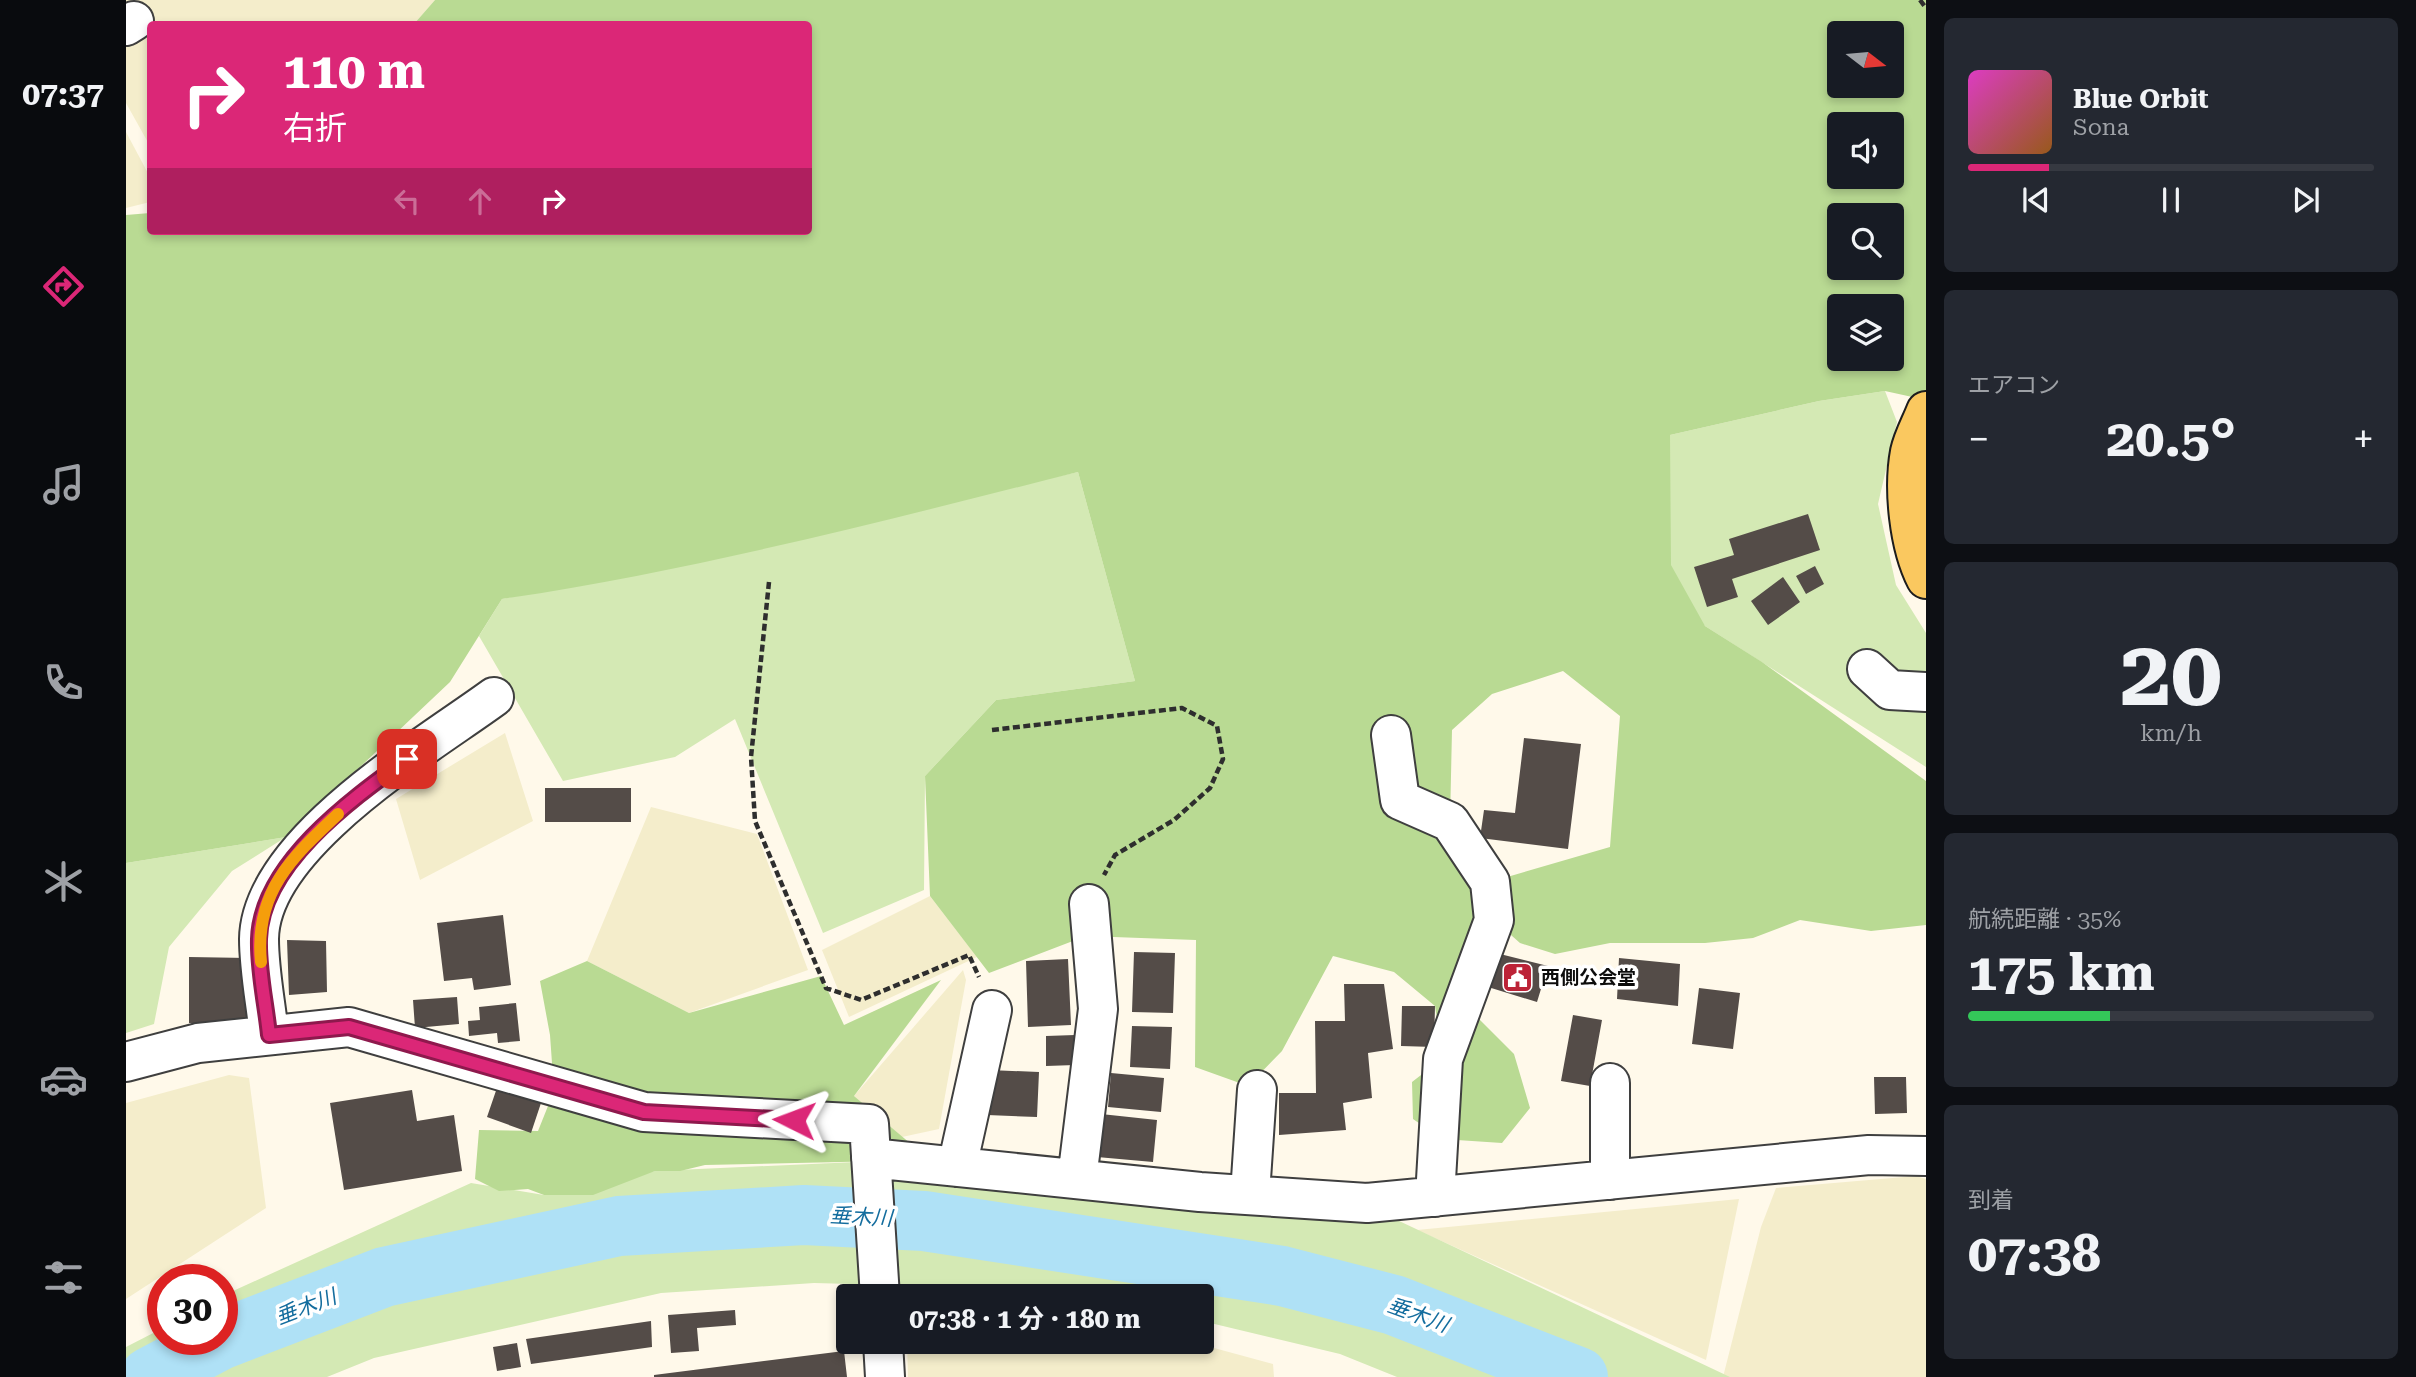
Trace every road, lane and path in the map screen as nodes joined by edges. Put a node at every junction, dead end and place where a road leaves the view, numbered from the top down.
1 (1920, 0) edge
2 (1926, 8) edge
3 (1926, 411) edge
4 (1926, 579) edge
5 (769, 582) dead end
6 (1867, 669) dead end
7 (1926, 692) edge
8 (494, 697) dead end
9 (992, 730) dead end
10 (1391, 735) dead end
11 (1089, 904) joint
12 (992, 1010) joint
13 (269, 1035) junction
14 (126, 1062) edge
15 (1610, 1083) dead end
16 (1257, 1090) dead end
17 (1926, 1156) edge
18 (871, 1158) junction
19 (957, 1167) junction
20 (1077, 1179) junction
21 (1610, 1180) junction
22 (1250, 1194) junction
23 (1435, 1197) junction
24 (879, 1284) edge
25 (884, 1354) edge
26 (885, 1377) edge

1 - 2 path
3 - 4 main road
5 - 12 path
6 - 7 street
8 - 13 street
9 - 11 path
10 - 23 street
11 - 20 street
12 - 19 street
13 - 14 street
13 - 18 street
15 - 21 street
16 - 22 street
17 - 21 street
18 - 19 street
18 - 24 street
19 - 20 street
20 - 22 street
21 - 23 street
22 - 23 street
25 - 26 street

